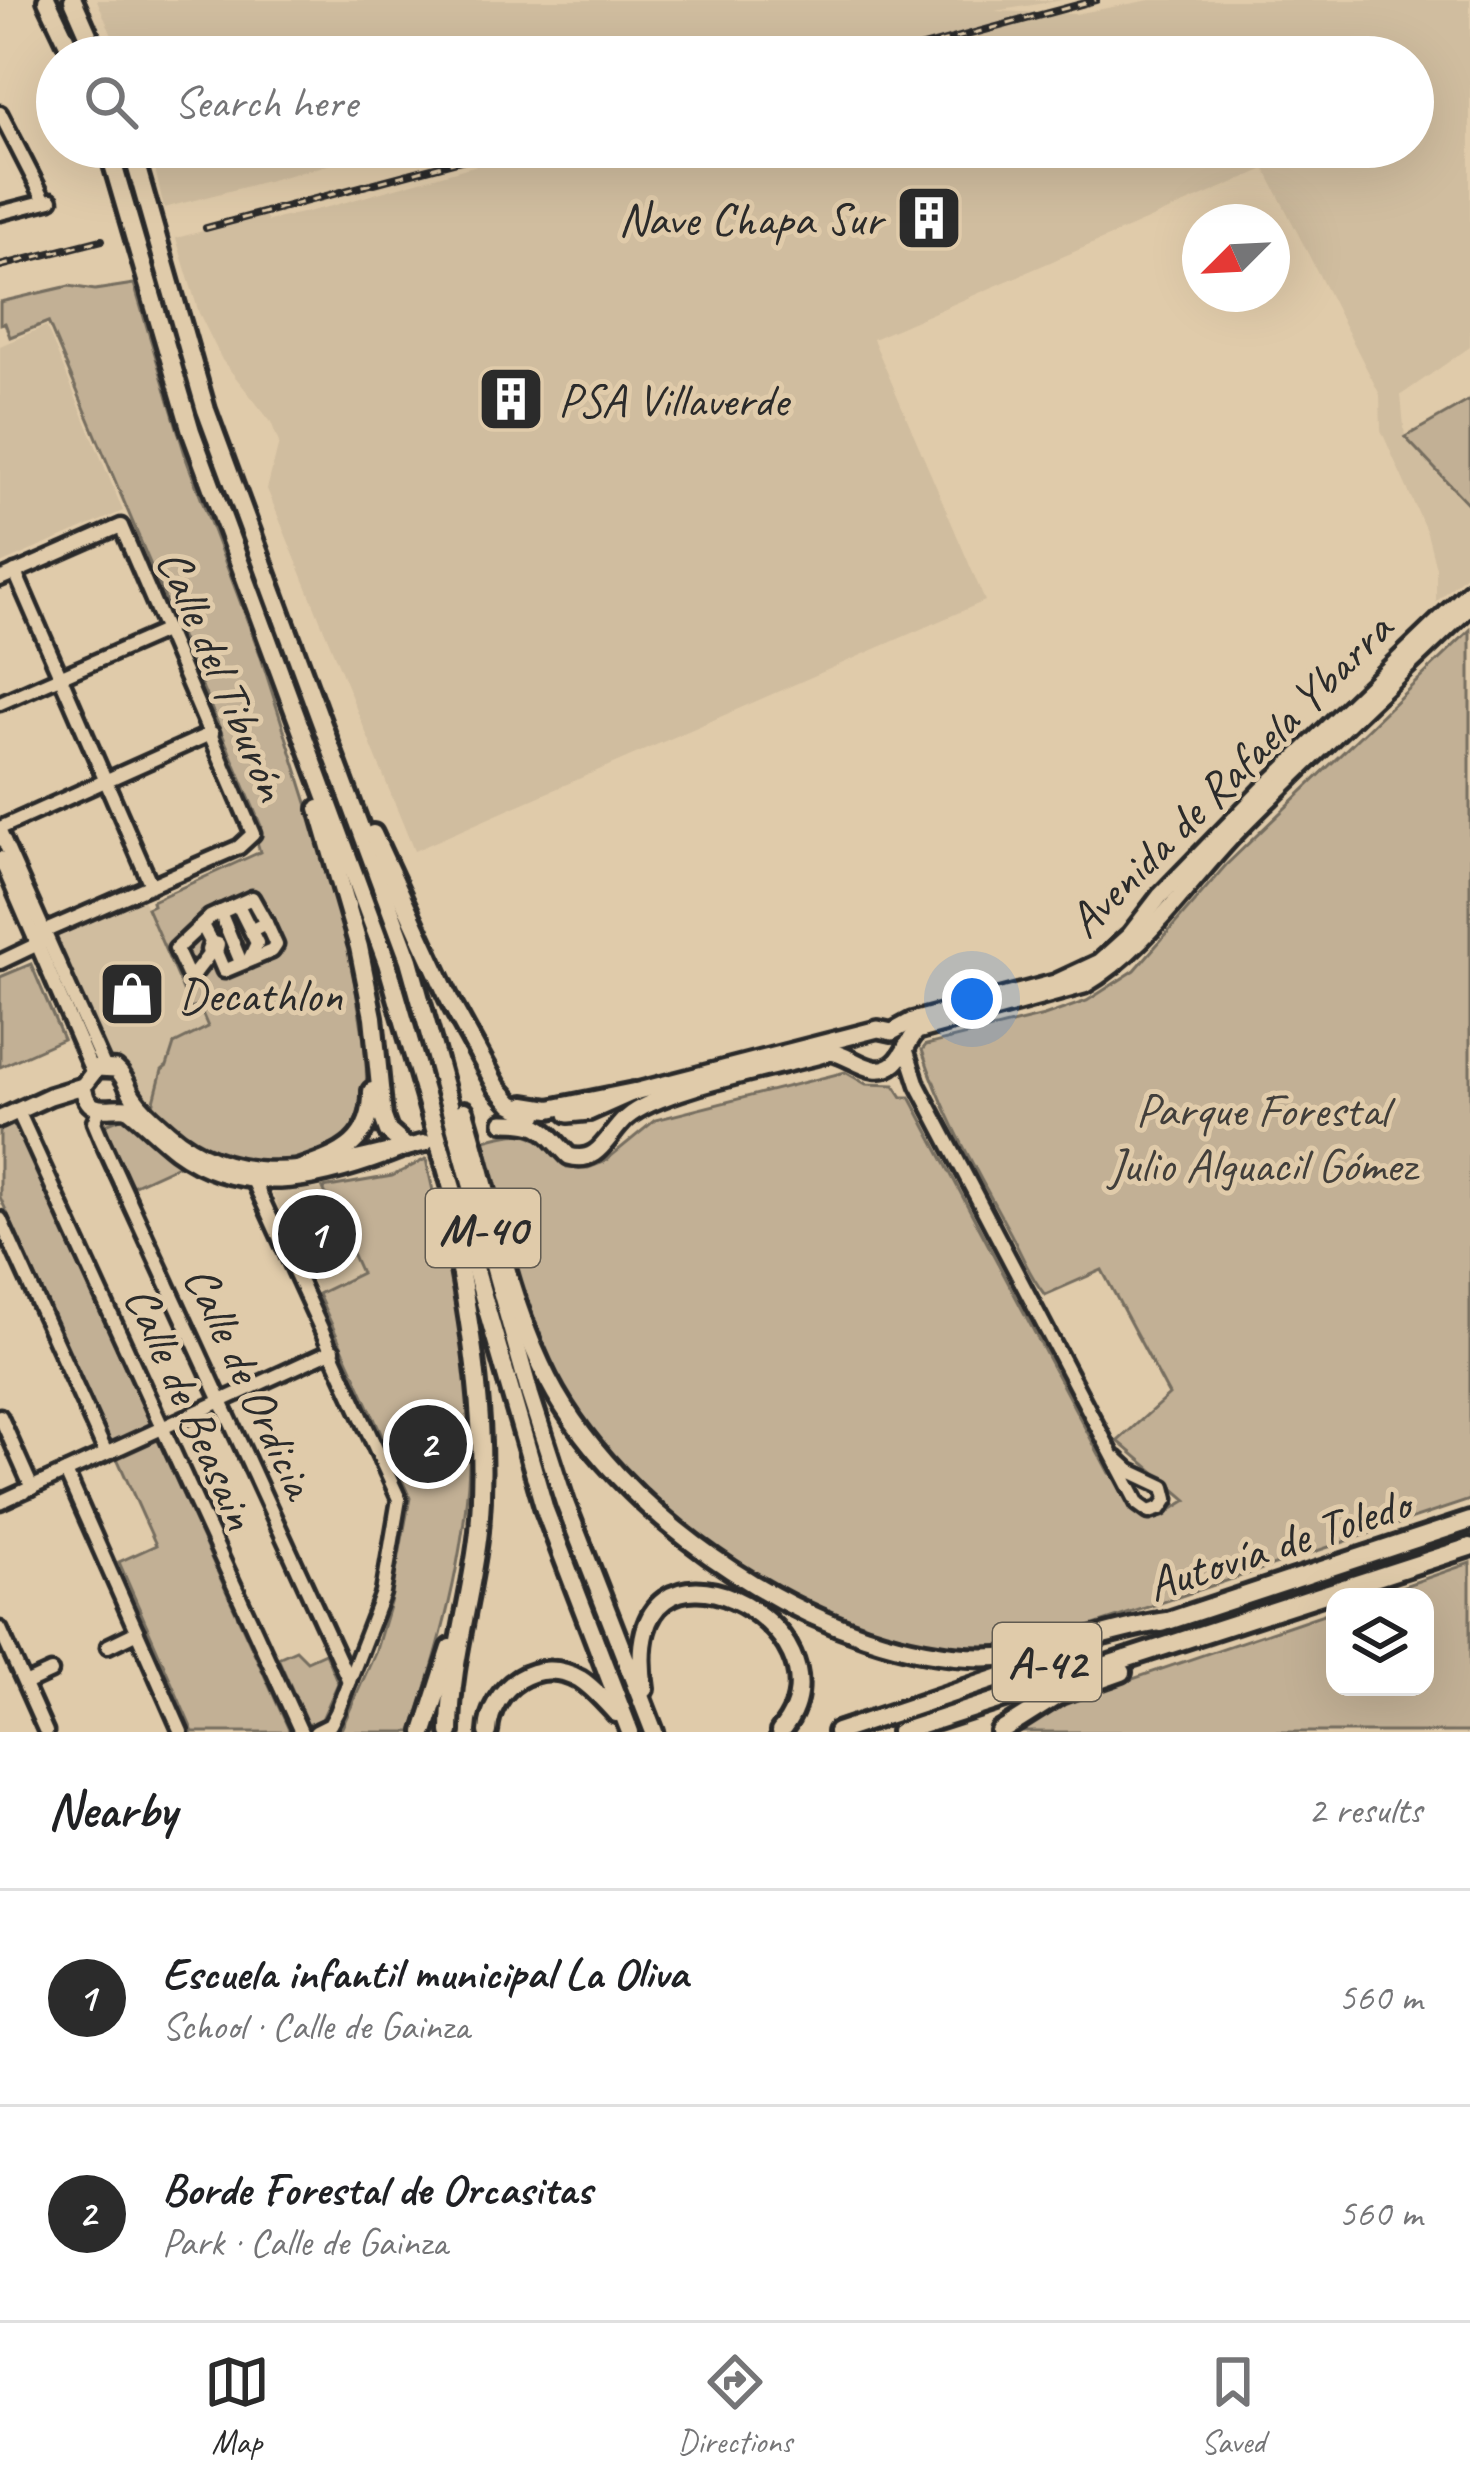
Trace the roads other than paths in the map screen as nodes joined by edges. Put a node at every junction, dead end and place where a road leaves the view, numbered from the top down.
1 (47, 0) edge
2 (73, 0) edge
3 (64, 36) edge
4 (89, 36) edge
5 (0, 113) edge
6 (114, 168) edge
7 (137, 168) edge
8 (0, 213) edge
9 (15, 572) junction
10 (0, 579) edge
11 (1470, 591) edge
12 (1470, 606) edge
13 (167, 629) junction
14 (60, 677) junction
15 (0, 703) edge
16 (292, 704) junction
17 (212, 733) junction
18 (332, 753) junction
19 (106, 780) junction
20 (0, 830) edge
21 (0, 858) edge
22 (152, 884) junction
23 (220, 912) junction
24 (202, 925) junction
25 (41, 938) junction
26 (239, 945) junction
27 (0, 962) edge
28 (194, 974) junction
29 (368, 989) junction
30 (865, 1036) junction
31 (899, 1044) junction
32 (438, 1054) junction
33 (487, 1067) junction
34 (863, 1067) junction
35 (884, 1067) junction
36 (93, 1074) junction
37 (918, 1084) junction
38 (128, 1088) junction
39 (634, 1092) junction
40 (121, 1106) junction
41 (99, 1110) junction
42 (18, 1111) junction
43 (589, 1112) junction
44 (568, 1114) junction
45 (535, 1115) junction
46 (0, 1119) edge
47 (503, 1122) junction
48 (477, 1129) dead end
49 (430, 1135) junction
50 (557, 1139) junction
51 (604, 1142) junction
52 (406, 1147) junction
53 (300, 1169) junction
54 (254, 1182) junction
55 (0, 1219) edge
56 (333, 1350) junction
57 (220, 1401) junction
58 (0, 1416) edge
59 (162, 1427) junction
60 (106, 1453) junction
61 (1116, 1458) junction
62 (65, 1472) junction
63 (32, 1488) junction
64 (0, 1502) edge
65 (1470, 1521) edge
66 (1470, 1549) edge
67 (472, 1573) junction
68 (1376, 1588) edge
69 (1326, 1605) edge
70 (1167, 1621) junction
71 (0, 1629) edge
72 (137, 1632) junction
73 (108, 1646) dead end
74 (4, 1650) edge
75 (51, 1672) dead end
76 (349, 1681) junction
77 (25, 1684) junction
78 (641, 1701) junction
79 (627, 1728) edge
80 (46, 1732) edge
81 (182, 1732) edge
82 (301, 1732) edge
83 (316, 1732) edge
84 (424, 1732) edge
85 (450, 1732) edge
86 (488, 1732) edge
87 (654, 1732) edge
88 (780, 1732) edge
89 (837, 1732) edge
90 (900, 1732) edge
91 (1000, 1732) edge

1 - 3 highway
2 - 4 highway
5 - 8 street
6 - 16 highway, M-40
7 - 18 highway, M-40
9 - 10 street
9 - 13 street, Calle del Tiburón
9 - 14 street
11 - 31 main road, Avenida de Rafaela Ybarra
12 - 31 main road, Avenida de Rafaela Ybarra
13 - 14 street
13 - 17 street, Calle del Tiburón
14 - 15 street
14 - 19 street
16 - 29 highway
16 - 49 highway, M-40
17 - 19 street
17 - 22 street, Calle del Tiburón
18 - 32 highway, M-40
18 - 33 highway
19 - 20 street
19 - 22 street
20 - 25 street
21 - 25 street
22 - 25 street
23 - 24 street
23 - 26 street
23 - 26 street
24 - 26 street
24 - 28 street
25 - 27 street
25 - 36 street
26 - 28 street
26 - 28 street
29 - 52 highway
29 - 53 highway
30 - 31 main road, Avenida de Rafaela Ybarra
30 - 34 main road
30 - 39 main road, Avenida de Rafaela Ybarra
31 - 35 main road, Avenida de Rafaela Ybarra
31 - 37 street
32 - 70 highway
32 - 78 highway, M-40
33 - 39 highway
33 - 45 highway
34 - 35 main road
34 - 51 main road
35 - 37 street
36 - 38 main road
36 - 41 main road
36 - 42 main road
37 - 61 street
38 - 40 main road
38 - 53 main road
39 - 43 main road, Avenida de Rafaela Ybarra
40 - 41 main road
40 - 54 main road
41 - 57 street, Calle de Ordicia
42 - 46 main road
42 - 59 street, Calle de Beasain
43 - 44 main road, Avenida de Rafaela Ybarra
43 - 51 main road
44 - 45 main road, Avenida de Rafaela Ybarra
44 - 50 main road
45 - 47 main road, Avenida de Rafaela Ybarra
47 - 48 main road, Avenida de Rafaela Ybarra
47 - 50 main road
49 - 52 main road
49 - 67 highway
49 - 79 highway, M-40
50 - 51 main road
52 - 53 main road
52 - 54 main road
54 - 56 street
55 - 60 street
56 - 57 street
56 - 76 street
57 - 59 street
57 - 76 street, Calle de Ordicia
58 - 63 street
59 - 60 street
59 - 82 street, Calle de Beasain
60 - 62 street
61 - 61 street
62 - 63 street
62 - 72 street
63 - 64 street
65 - 70 highway, Autovía de Toledo / A-42
66 - 68 highway
66 - 90 highway, Autovía de Toledo / A-42
67 - 84 highway
67 - 85 highway
69 - 91 highway
70 - 89 highway, Autovía de Toledo / A-42
71 - 74 street
72 - 73 street
72 - 81 street
74 - 77 street
75 - 77 street
76 - 83 street
77 - 80 street
78 - 87 highway, M-40
78 - 88 highway
79 - 86 highway

